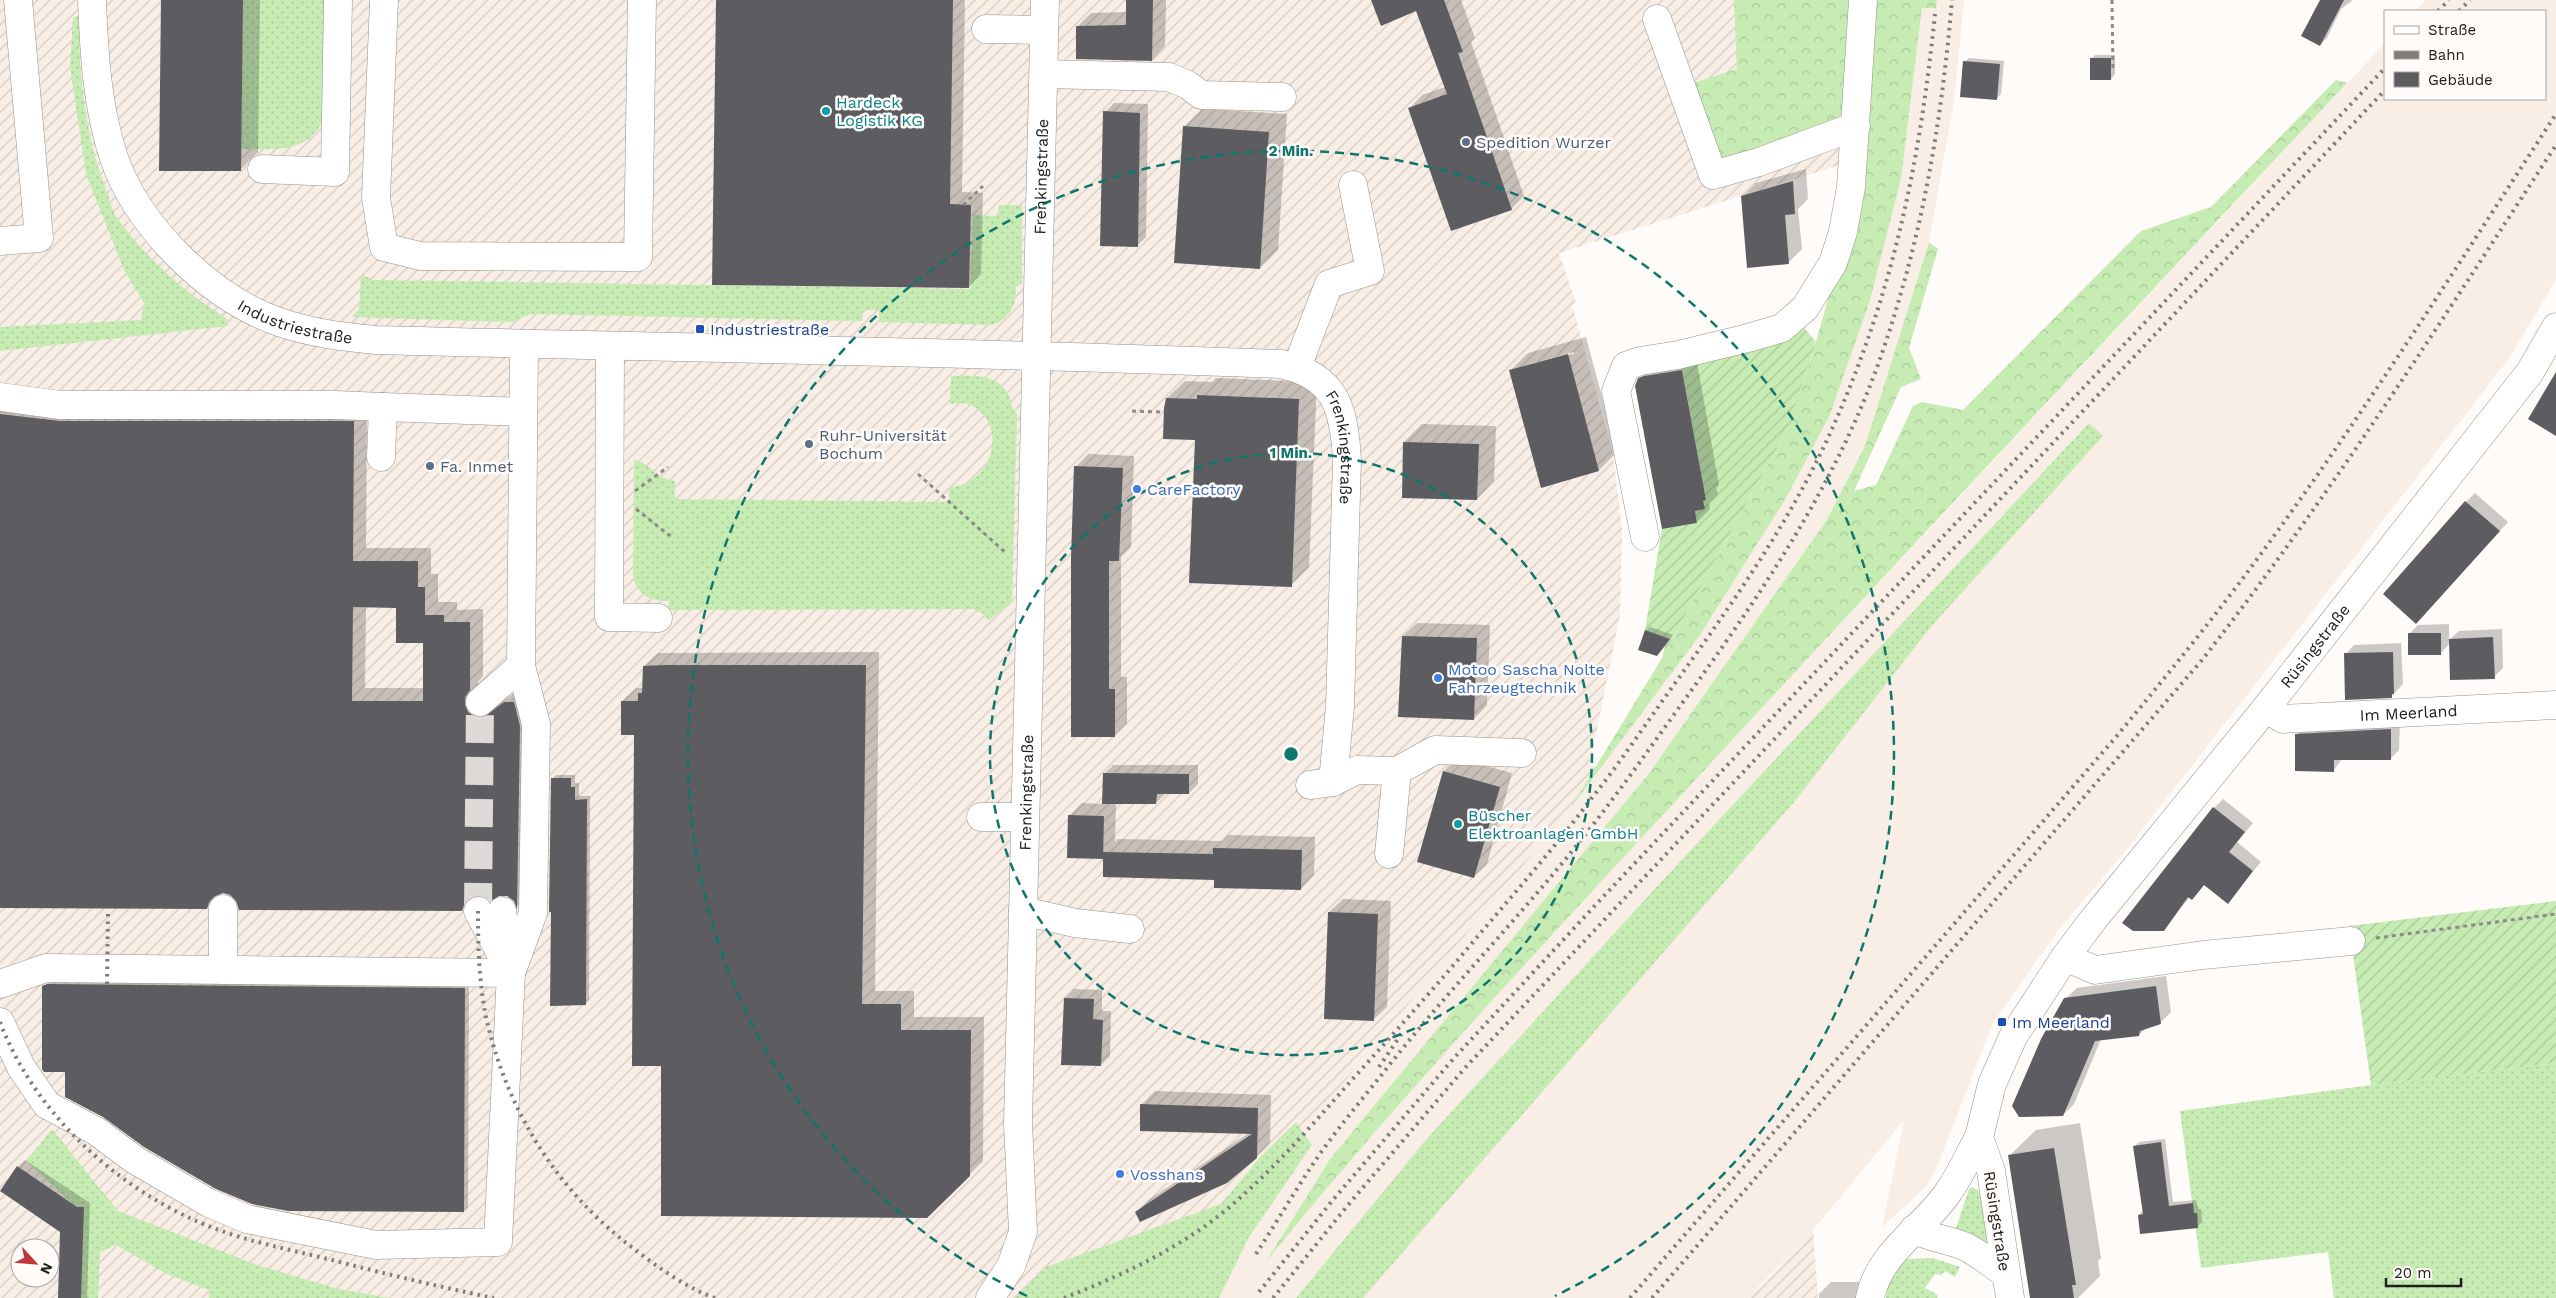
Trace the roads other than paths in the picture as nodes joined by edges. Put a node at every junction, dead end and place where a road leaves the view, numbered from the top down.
1 (18, 0) edge
2 (92, 0) edge
3 (338, 0) edge
4 (384, 0) edge
5 (642, 0) edge
6 (1045, 0) edge
7 (1863, 0) edge
8 (1658, 19) dead end
9 (986, 29) dead end
10 (1044, 30) junction
11 (1044, 74) junction
12 (1282, 97) dead end
13 (1856, 126) junction
14 (262, 169) dead end
15 (1353, 185) dead end
16 (0, 241) edge
17 (2556, 327) edge
18 (524, 344) junction
19 (610, 346) junction
20 (1038, 354) junction
21 (1297, 368) junction
22 (0, 397) edge
23 (383, 408) junction
24 (523, 412) junction
25 (381, 457) dead end
26 (1645, 537) dead end
27 (658, 618) dead end
28 (521, 666) junction
29 (493, 702) tunnel mouth
30 (2556, 705) edge
31 (2266, 708) junction
32 (1522, 753) dead end
33 (1397, 771) junction
34 (1025, 816) junction
35 (982, 817) dead end
36 (1388, 854) dead end
37 (223, 910) dead end
38 (490, 911) tunnel mouth
39 (1023, 911) junction
40 (1130, 929) dead end
41 (2351, 941) road end
42 (2065, 957) junction
43 (222, 970) junction
44 (511, 973) junction
45 (0, 984) edge
46 (0, 1022) edge
47 (1979, 1137) junction
48 (1914, 1229) junction
49 (2008, 1286) edge
50 (991, 1297) edge
51 (1870, 1298) edge

1 - 16 street
2 - 18 street, Industriestraße
3 - 14 street
4 - 5 street
6 - 10 street, Frenkingstraße
7 - 13 street
8 - 13 street
9 - 10 street
10 - 11 street, Frenkingstraße
11 - 12 street
11 - 20 street, Frenkingstraße
13 - 26 street
15 - 21 street
17 - 31 street, Rüsingstraße
18 - 19 street, Industriestraße
18 - 24 street
19 - 20 street, Industriestraße
19 - 27 street
20 - 21 street, Frenkingstraße
20 - 34 street, Frenkingstraße
21 - 33 street, Frenkingstraße
22 - 23 street
23 - 24 street
23 - 25 street
24 - 28 street
28 - 29 street
28 - 44 street
30 - 31 street, Im Meerland
31 - 42 street, Rüsingstraße
32 - 33 street
33 - 36 street
34 - 35 street
34 - 39 street, Frenkingstraße
37 - 43 street
38 - 44 street
39 - 40 street
39 - 50 street, Frenkingstraße
41 - 42 street
42 - 47 street, Rüsingstraße
43 - 44 street
43 - 45 street
44 - 46 street
47 - 48 street
47 - 49 street, Rüsingstraße
48 - 49 street
48 - 51 street

